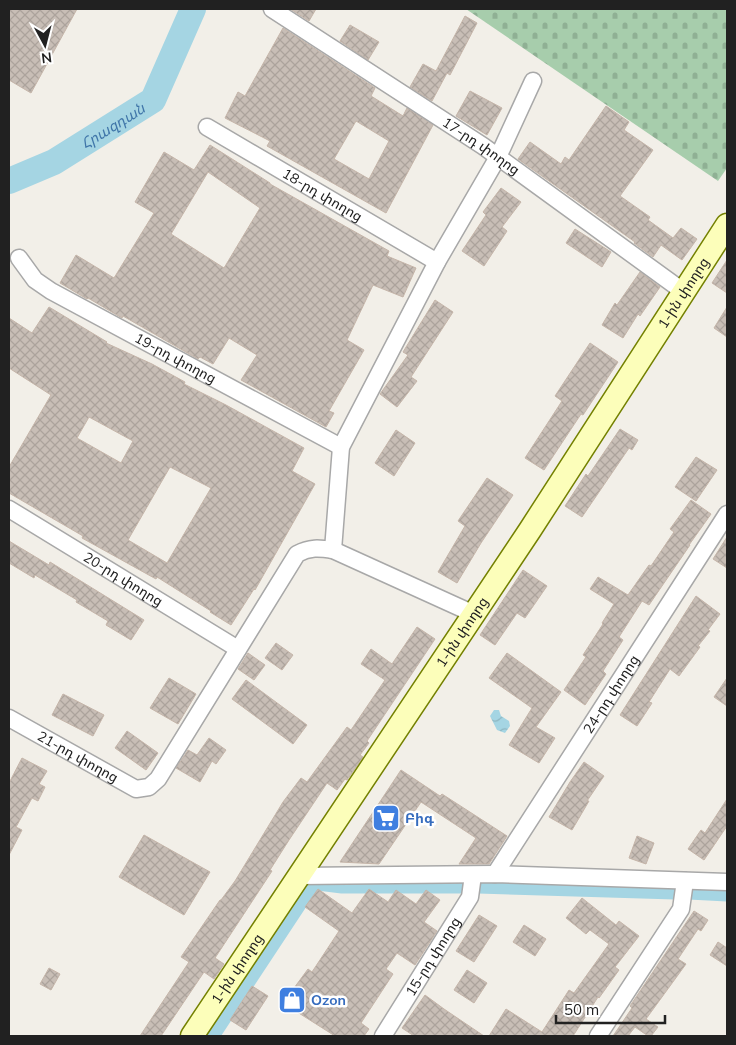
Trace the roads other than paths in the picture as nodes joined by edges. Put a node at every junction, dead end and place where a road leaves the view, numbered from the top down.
1 (272, 9) edge
2 (534, 81) dead end
3 (207, 127) dead end
4 (498, 157) junction
5 (727, 225) edge
6 (19, 258) dead end
7 (437, 262) junction
8 (684, 292) junction
9 (341, 447) junction
10 (9, 509) edge
11 (727, 514) edge
12 (333, 550) junction
13 (474, 614) junction
14 (238, 649) junction
15 (9, 718) edge
16 (495, 874) junction
17 (473, 875) junction
18 (298, 876) junction
19 (727, 879) edge
20 (685, 881) junction
21 (192, 1036) edge
22 (384, 1036) edge
23 (598, 1036) edge

1 - 4 street, 17-րդ փողոց
2 - 4 street
3 - 7 street, 18-րդ փողոց
4 - 7 street
4 - 8 street, 17-րդ փողոց
5 - 8 main road, 1-ին փողոց
6 - 9 street, 19-րդ փողոց
7 - 9 street
8 - 13 main road, 1-ին փողոց
9 - 12 street
10 - 14 street, 20-րդ փողոց
11 - 16 street, 24-րդ փողոց
12 - 13 street
12 - 14 street
13 - 18 main road, 1-ին փողոց
14 - 15 street, 21-րդ փողոց
16 - 17 street
16 - 20 street
17 - 18 street
17 - 22 street, 15-րդ փողոց
18 - 21 main road, 1-ին փողոց
19 - 20 street
20 - 23 street

